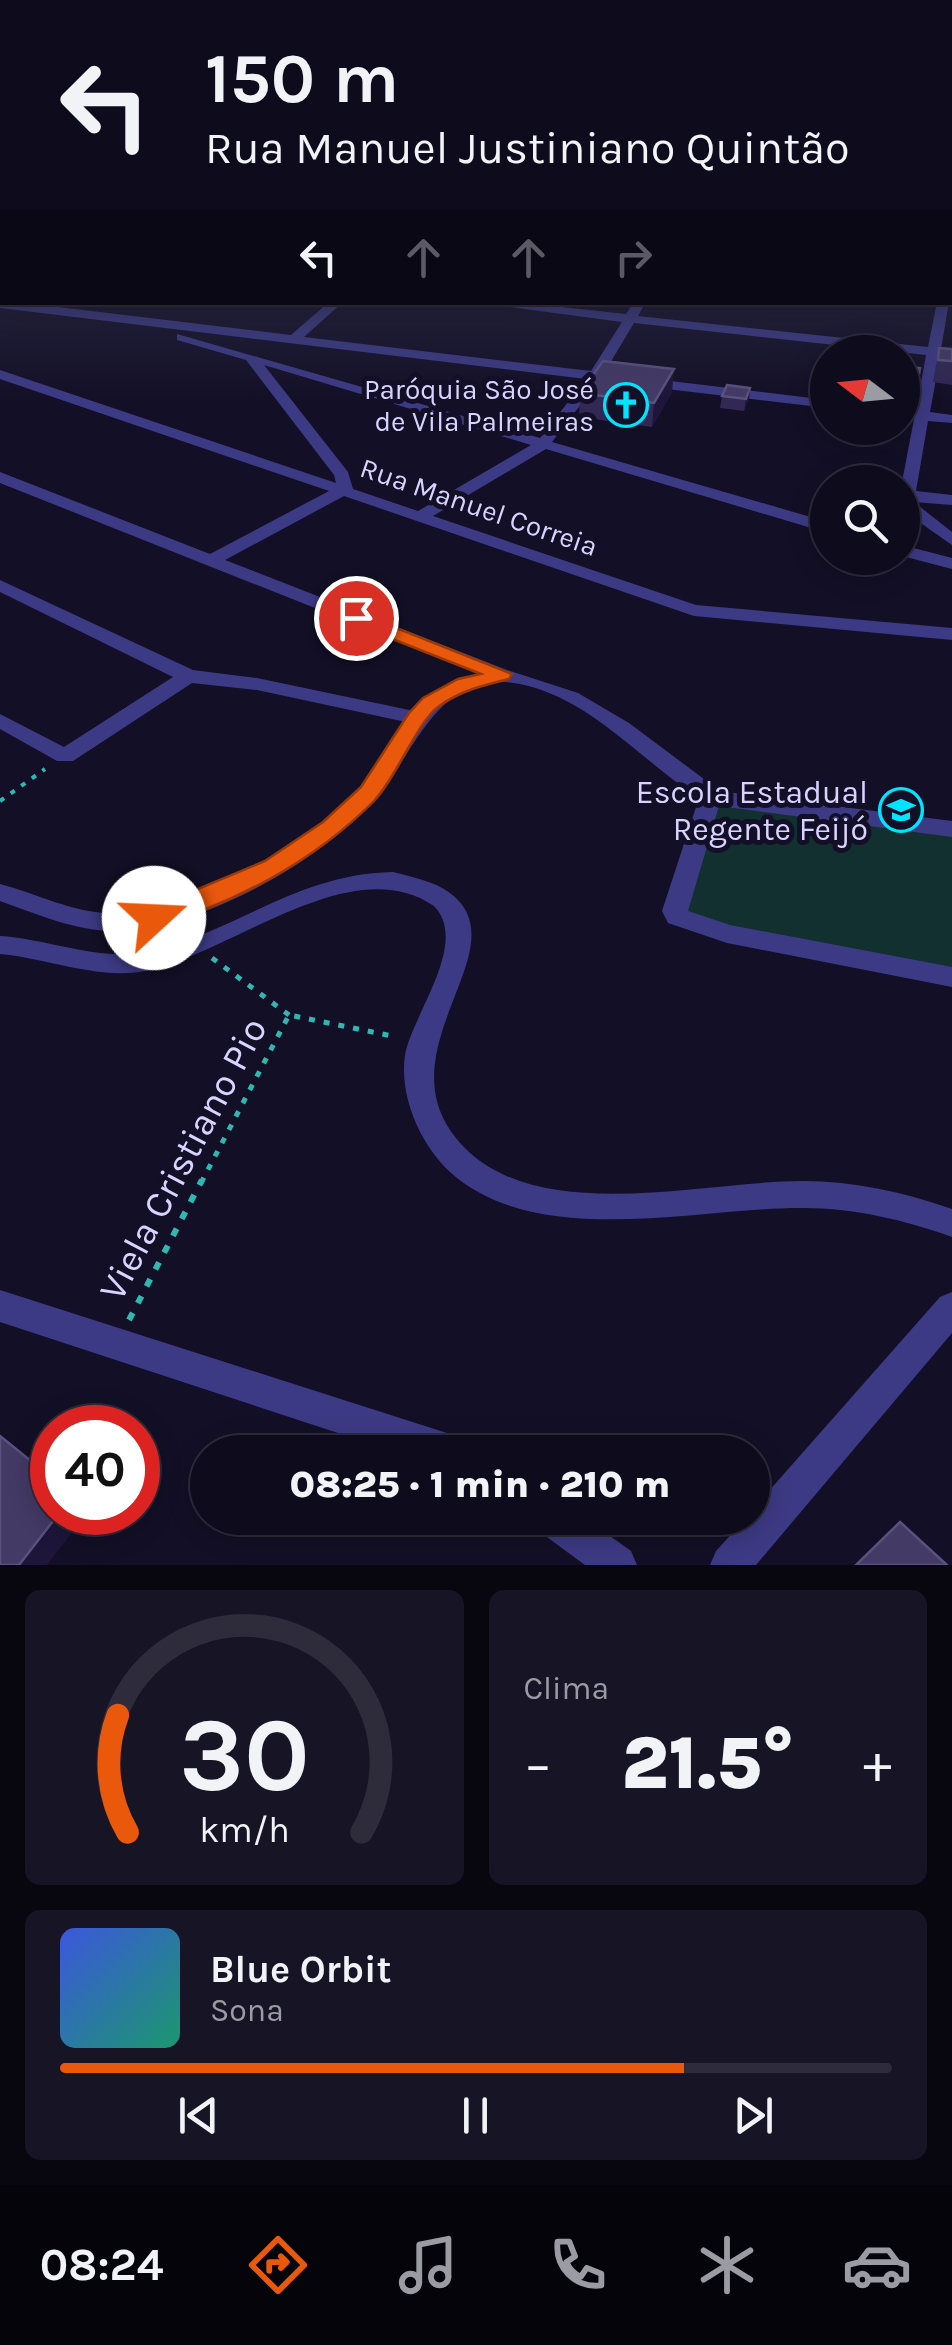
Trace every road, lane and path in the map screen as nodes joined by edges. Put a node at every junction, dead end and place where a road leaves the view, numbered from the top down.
1 (8, 305) edge
2 (333, 305) edge
3 (505, 305) edge
4 (638, 305) edge
5 (947, 305) edge
6 (630, 319) junction
7 (132, 320) junction
8 (294, 338) junction
9 (933, 352) junction
10 (952, 354) edge
11 (251, 358) junction
12 (0, 374) edge
13 (594, 378) junction
14 (810, 402) edge
15 (920, 415) edge
16 (924, 416) junction
17 (952, 419) edge
18 (542, 445) junction
19 (913, 465) edge
20 (0, 477) edge
21 (346, 489) junction
22 (920, 496) edge
23 (952, 500) edge
24 (420, 517) junction
25 (920, 517) edge
26 (810, 523) edge
27 (952, 540) edge
28 (920, 555) edge
29 (210, 560) junction
30 (952, 564) edge
31 (0, 585) edge
32 (952, 634) edge
33 (502, 674) junction
34 (188, 676) junction
35 (416, 718) junction
36 (0, 720) edge
37 (66, 756) junction
38 (711, 796) junction
39 (0, 801) edge
40 (952, 829) edge
41 (0, 892) edge
42 (61, 913) junction
43 (0, 945) edge
44 (30, 945) junction
45 (197, 946) junction
46 (952, 977) edge
47 (289, 1015) junction
48 (420, 1047) junction
49 (952, 1223) edge
50 (0, 1306) edge
51 (952, 1308) edge
52 (117, 1342) junction
53 (399, 1435) edge
54 (575, 1535) edge
55 (608, 1561) edge
56 (730, 1565) edge

1 - 7 street
2 - 8 street
3 - 6 street
4 - 6 street
5 - 9 street
6 - 9 street
6 - 13 street
7 - 8 street
7 - 11 street
8 - 13 street
9 - 10 street
9 - 16 street
11 - 18 street
11 - 21 street
12 - 21 street, Rua Manuel Correia
13 - 14 street
13 - 18 street
15 - 16 street
16 - 17 street
16 - 19 street
18 - 24 street
18 - 26 street
20 - 29 street
21 - 24 street, Rua Manuel Correia
21 - 29 street
22 - 23 street
24 - 32 street, Rua Manuel Correia
25 - 27 street
28 - 30 street
29 - 33 street
31 - 34 street
33 - 35 street
33 - 38 street
34 - 35 street
34 - 37 street
35 - 42 street
36 - 37 street
37 - 39 path
38 - 40 street
38 - 46 street
41 - 42 street
42 - 44 street
43 - 44 street
44 - 45 street
45 - 47 path
45 - 48 street
47 - 48 path, Viela Cristiano Pio
47 - 52 path, Viela Cristiano Pio
48 - 49 street
50 - 52 street
51 - 56 street
52 - 53 street
54 - 55 street

